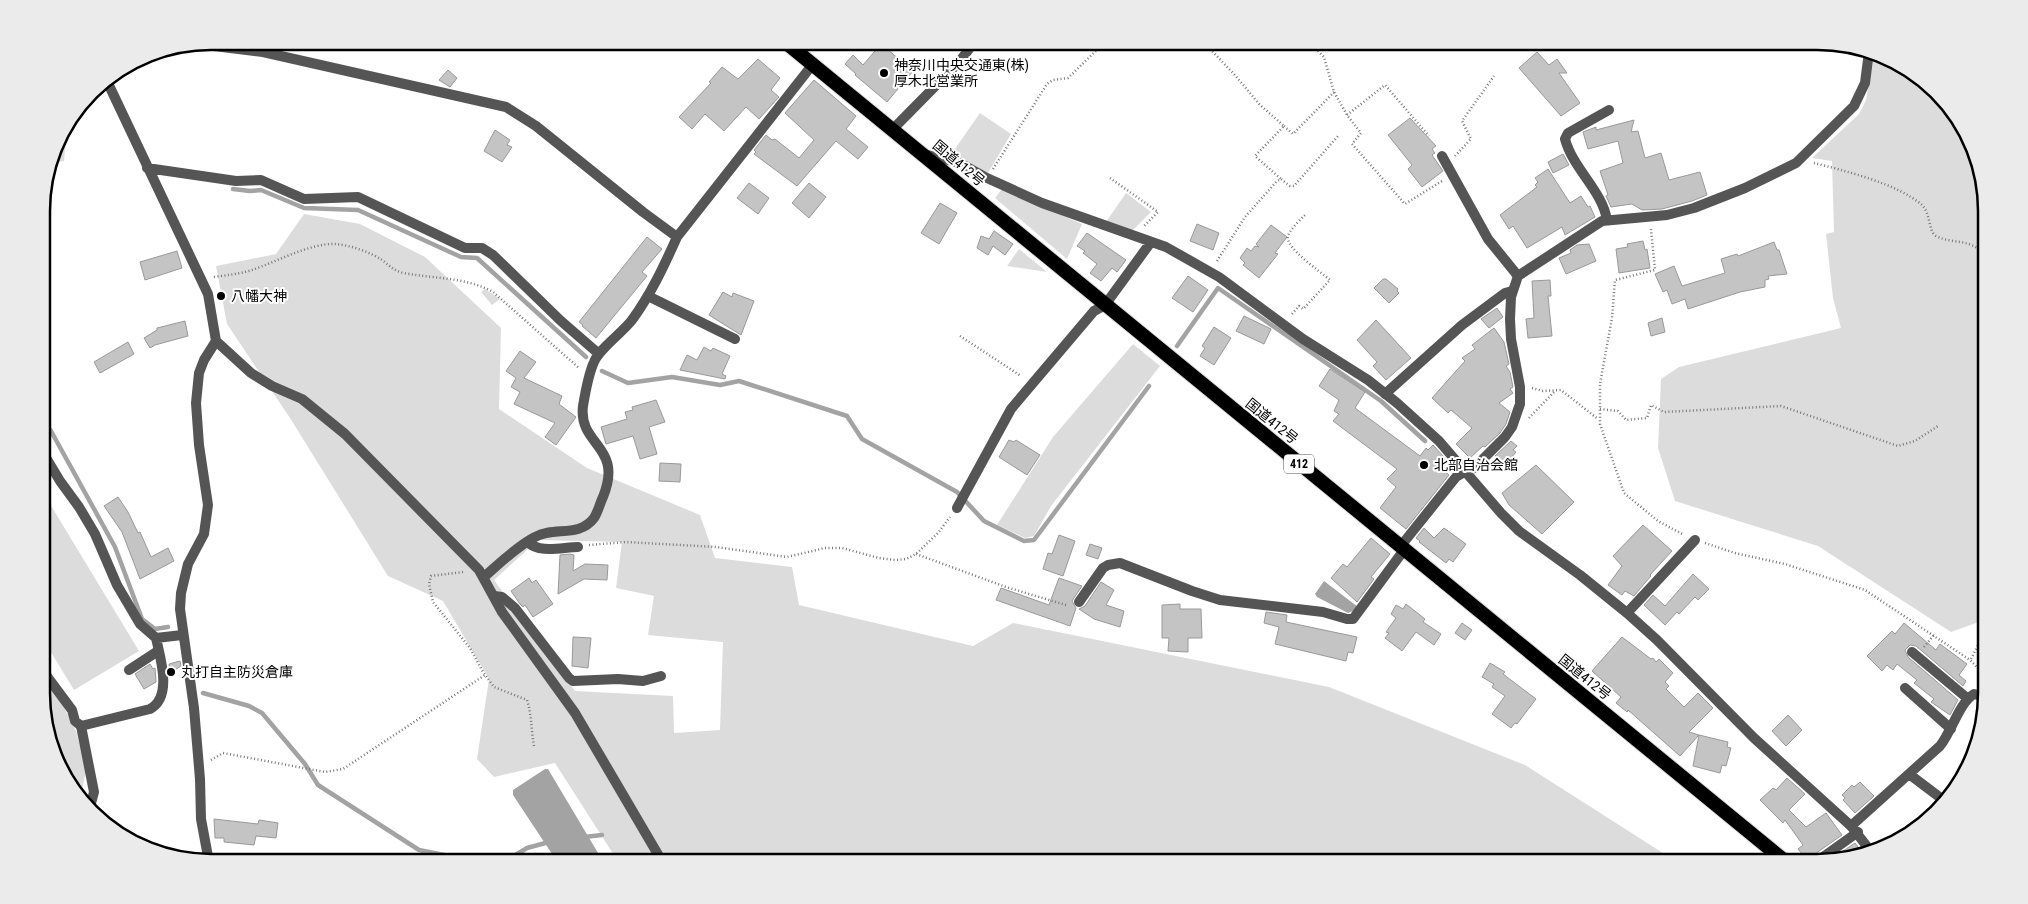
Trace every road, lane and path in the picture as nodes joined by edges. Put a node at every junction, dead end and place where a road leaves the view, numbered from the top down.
1 (246, 50) edge
2 (795, 50) edge
3 (968, 50) edge
4 (1097, 50) edge
5 (1213, 50) edge
6 (1317, 50) edge
7 (1868, 58) edge
8 (813, 64) junction
9 (1494, 76) dead end
10 (109, 86) edge
11 (1334, 92) junction
12 (1609, 110) dead end
13 (1347, 115) junction
14 (1284, 126) junction
15 (893, 129) junction
16 (1338, 136) dead end
17 (1429, 136) dead end
18 (923, 154) junction
19 (1444, 160) joint
20 (1799, 160) junction
21 (147, 168) junction
22 (1453, 174) junction
23 (987, 178) junction
24 (1110, 178) dead end
25 (1281, 180) junction
26 (1306, 214) dead end
27 (1650, 217) junction
28 (1607, 220) junction
29 (1134, 236) junction
30 (677, 237) junction
31 (1150, 242) junction
32 (1978, 248) edge
33 (1210, 272) junction
34 (1518, 276) junction
35 (201, 279) junction
36 (1512, 291) junction
37 (648, 296) junction
38 (1105, 304) junction
39 (1282, 325) junction
40 (960, 336) dead end
41 (735, 339) dead end
42 (216, 341) junction
43 (600, 354) junction
44 (592, 372) junction
45 (1033, 383) junction
46 (1520, 387) junction
47 (1556, 390) junction
48 (1385, 394) junction
49 (1599, 409) junction
50 (1599, 420) junction
51 (1514, 424) junction
52 (1938, 426) dead end
53 (50, 463) edge
54 (1466, 471) junction
55 (957, 506) joint
56 (1695, 540) junction
57 (528, 542) junction
58 (578, 547) joint
59 (1402, 549) junction
60 (916, 554) junction
61 (481, 573) junction
62 (494, 596) junction
63 (1079, 602) joint
64 (1627, 613) junction
65 (180, 635) junction
66 (157, 637) junction
67 (1978, 644) edge
68 (158, 652) junction
69 (1912, 652) dead end
70 (1970, 660) junction
71 (1978, 668) edge
72 (130, 670) dead end
73 (485, 675) junction
74 (661, 676) dead end
75 (50, 681) edge
76 (1978, 685) edge
77 (1905, 688) dead end
78 (1971, 696) junction
79 (1978, 696) edge
80 (81, 726) junction
81 (1951, 729) junction
82 (534, 746) dead end
83 (199, 763) junction
84 (1909, 774) junction
85 (1940, 797) edge
86 (92, 801) edge
87 (1854, 829) junction
88 (1867, 846) edge
89 (208, 854) edge
90 (658, 854) edge
91 (1776, 854) edge
92 (1825, 854) edge

1 - 30 street
2 - 8 highway, 国道412号 / 412
3 - 15 street
4 - 23 path
5 - 14 path
6 - 11 path
7 - 20 street
8 - 15 highway, 国道412号 / 412
8 - 30 street
9 - 19 path
10 - 21 street
11 - 13 path
11 - 14 path
12 - 28 street
13 - 17 path
13 - 22 path
14 - 25 path
15 - 18 highway, 国道412号 / 412
16 - 25 path
18 - 23 street
18 - 38 highway, 国道412号 / 412
19 - 22 street
20 - 27 street
20 - 32 path
21 - 35 street
21 - 43 street
22 - 34 street
23 - 29 street
24 - 29 path
25 - 33 path
26 - 39 path
27 - 28 street
27 - 49 path
28 - 34 street
29 - 31 street
30 - 37 street
31 - 33 street
31 - 38 street
33 - 39 street
34 - 36 street
35 - 42 street
35 - 44 path
36 - 46 street
36 - 48 street
37 - 41 street
37 - 43 street
38 - 45 street
38 - 59 highway, 国道412号 / 412
39 - 48 street
40 - 45 path
42 - 61 street
42 - 65 street
43 - 44 street
44 - 57 street
45 - 55 street
46 - 47 path
46 - 51 street
47 - 50 path
47 - 51 path
48 - 54 street
49 - 50 path
49 - 52 path
50 - 56 path
51 - 54 street
53 - 66 street
54 - 59 street
54 - 64 street
55 - 60 path
56 - 64 street
56 - 70 path
57 - 58 street
57 - 61 street
58 - 60 path
59 - 63 street
59 - 91 highway, 国道412号 / 412
60 - 63 path
61 - 62 street
61 - 73 path
62 - 74 street
62 - 90 street
64 - 87 street
65 - 66 street
65 - 83 street
66 - 68 street
67 - 70 path
68 - 72 street
68 - 80 street
69 - 78 street
70 - 71 path
73 - 82 path
73 - 83 path
75 - 80 street
76 - 78 path
77 - 81 street
78 - 79 street
78 - 81 street
80 - 86 street
81 - 84 street
83 - 89 street
84 - 85 street
84 - 87 street
87 - 88 street
87 - 92 street

